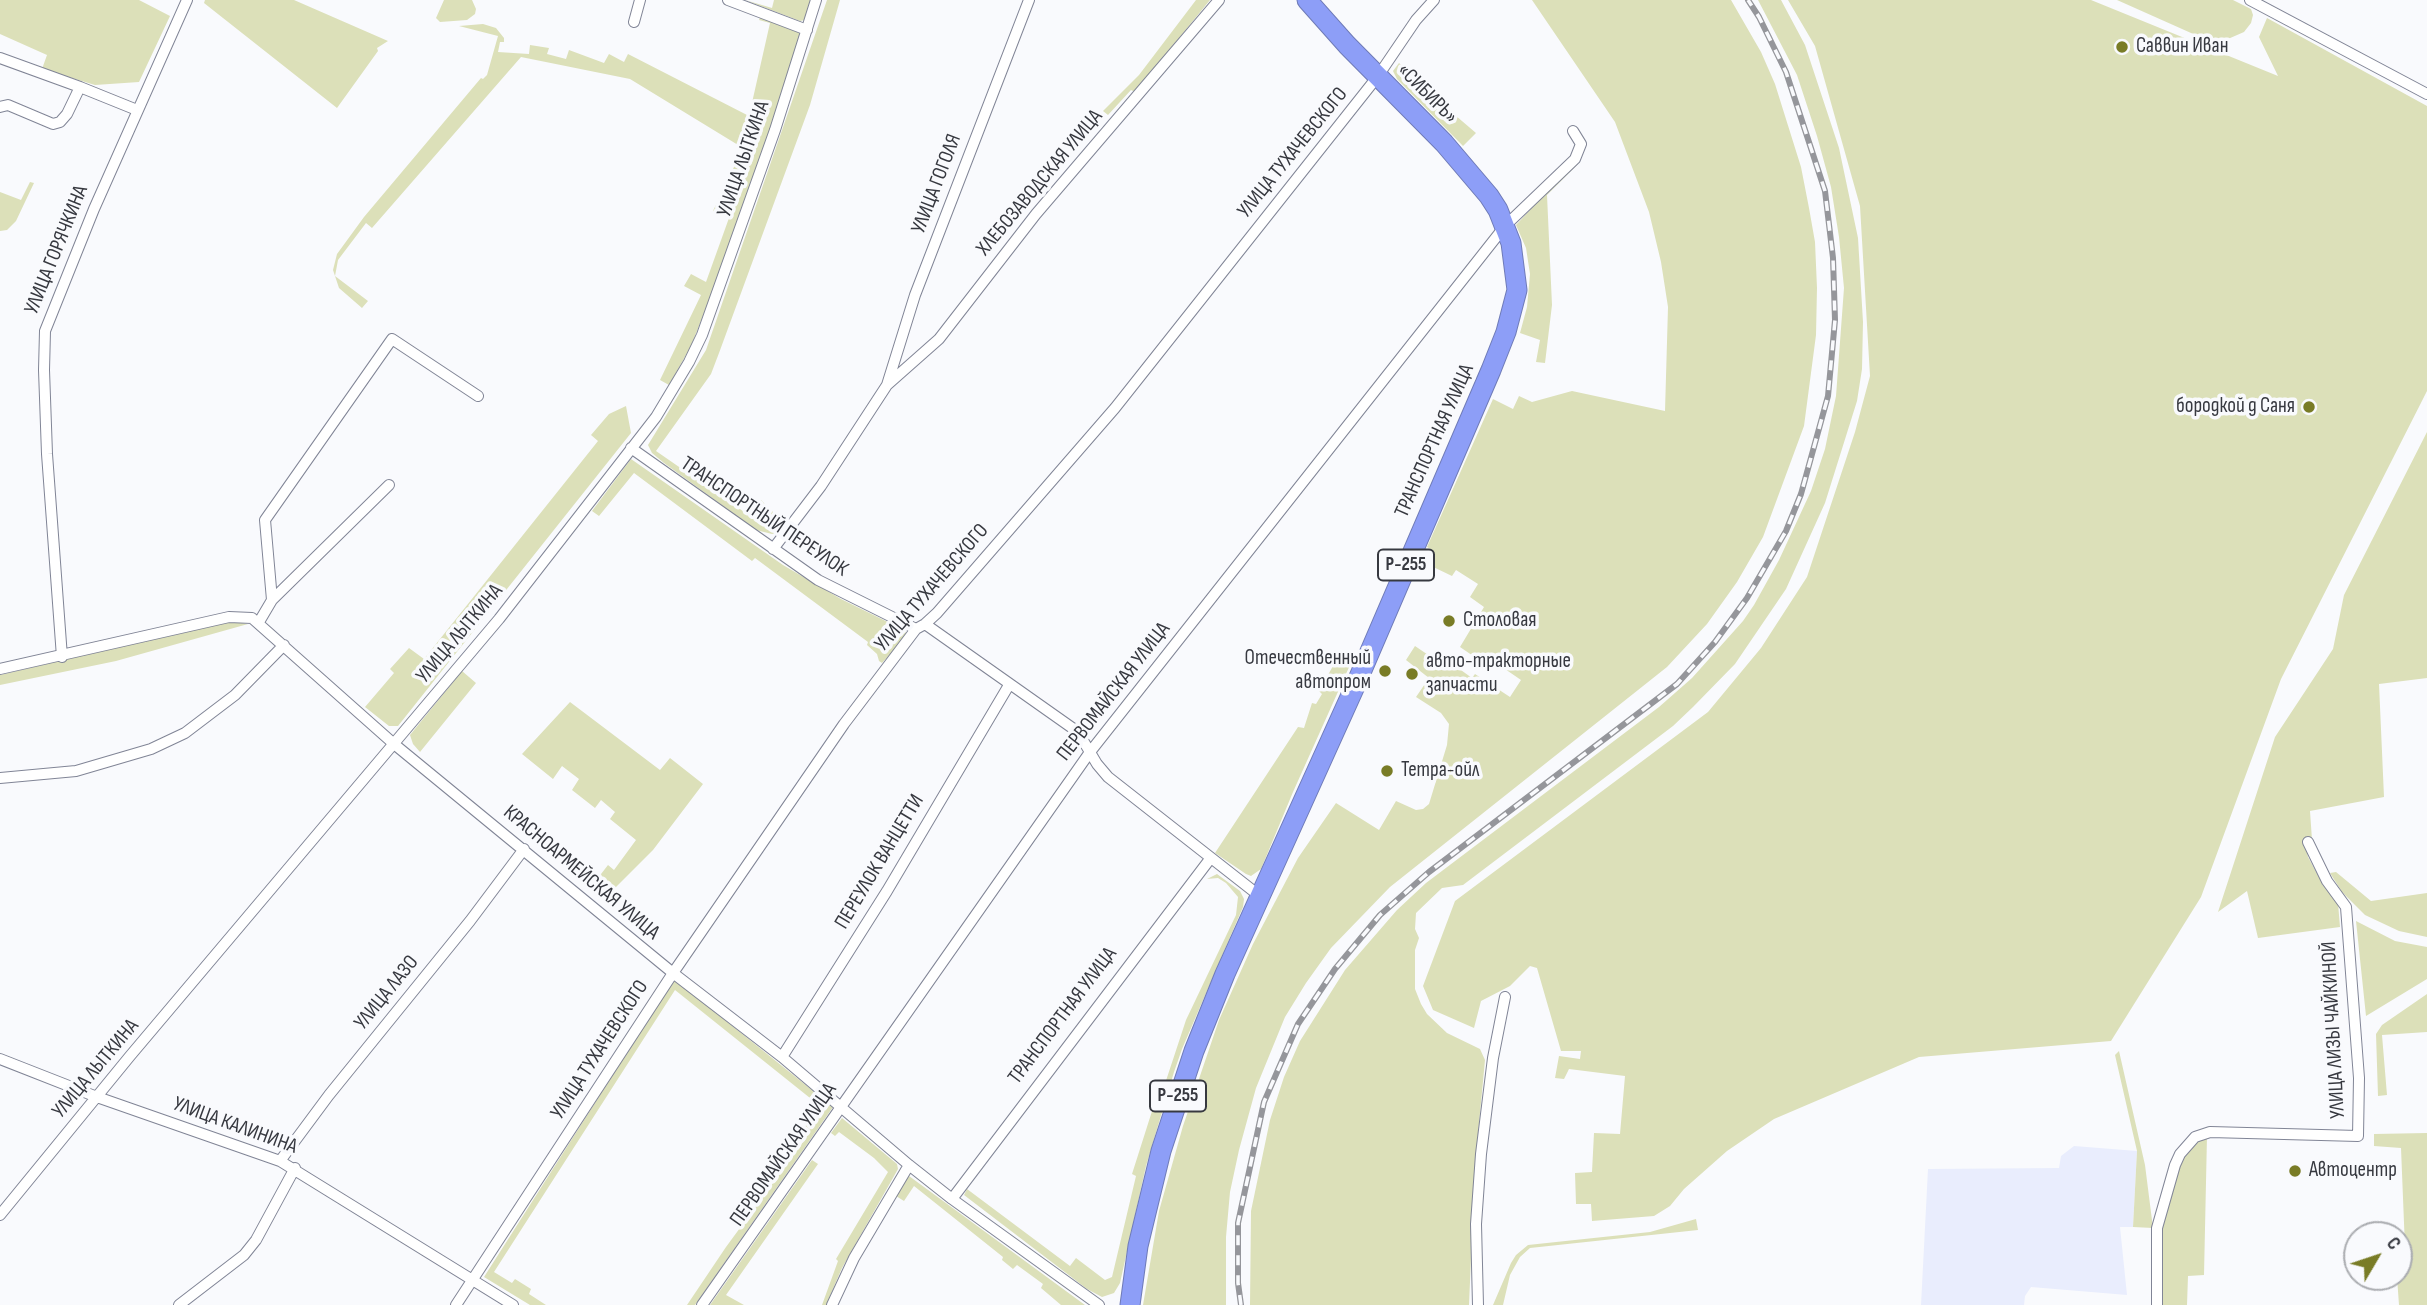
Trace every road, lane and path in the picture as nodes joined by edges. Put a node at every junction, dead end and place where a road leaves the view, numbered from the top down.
1 (187, 0) edge
2 (640, 0) edge
3 (728, 0) edge
4 (816, 0) edge
5 (1029, 0) edge
6 (1219, 0) edge
7 (1307, 0) edge
8 (1434, 0) edge
9 (2250, 0) edge
10 (634, 22) dead end
11 (807, 30) junction
12 (0, 58) edge
13 (1378, 76) junction
14 (80, 87) junction
15 (2427, 94) edge
16 (0, 107) edge
17 (137, 110) junction
18 (1573, 131) dead end
19 (1506, 226) junction
20 (887, 384) junction
21 (478, 396) dead end
22 (631, 448) junction
23 (389, 485) dead end
24 (773, 549) junction
25 (272, 600) junction
26 (259, 622) junction
27 (921, 626) junction
28 (284, 645) junction
29 (62, 657) junction
30 (0, 669) edge
31 (1009, 685) junction
32 (394, 744) junction
33 (1090, 752) junction
34 (0, 778) edge
35 (2308, 842) dead end
36 (524, 849) junction
37 (1210, 859) junction
38 (1261, 897) junction
39 (673, 973) junction
40 (1505, 998) dead end
41 (782, 1057) junction
42 (0, 1059) edge
43 (97, 1097) junction
44 (841, 1107) junction
45 (280, 1161) junction
46 (909, 1165) junction
47 (295, 1168) junction
48 (952, 1199) junction
49 (0, 1215) edge
50 (471, 1281) junction
51 (179, 1305) edge
52 (456, 1305) edge
53 (513, 1305) edge
54 (702, 1305) edge
55 (832, 1305) edge
56 (1099, 1305) edge
57 (1129, 1305) edge
58 (1478, 1305) edge
59 (2157, 1305) edge

1 - 17 street, УЛИЦА ГОРЯЧКИНА
2 - 10 street
3 - 11 street
4 - 11 street, УЛИЦА ЛЫТКИНА
5 - 20 street, УЛИЦА ГОГОЛЯ
6 - 20 street, ХЛЕБОЗАВОДСКАЯ УЛИЦА
7 - 13 highway, «СИБИРЬ» / Р-255
8 - 13 street, УЛИЦА ТУХАЧЕВСКОГО
9 - 15 street
11 - 22 street, УЛИЦА ЛЫТКИНА
12 - 14 street
13 - 19 highway, «СИБИРЬ» / Р-255
13 - 27 street, УЛИЦА ТУХАЧЕВСКОГО
14 - 16 street
14 - 17 street
17 - 29 street, УЛИЦА ГОРЯЧКИНА
18 - 19 street, ПЕРВОМАЙСКАЯ УЛИЦА
19 - 33 street, ПЕРВОМАЙСКАЯ УЛИЦА
19 - 38 highway, ТРАНСПОРТНАЯ УЛИЦА / Р-255
20 - 24 street
21 - 25 street
22 - 24 street, ТРАНСПОРТНЫЙ ПЕРЕУЛОК
22 - 32 street, УЛИЦА ЛЫТКИНА
23 - 25 street
24 - 27 street, ТРАНСПОРТНЫЙ ПЕРЕУЛОК
25 - 26 street
26 - 28 street, КРАСНОАРМЕЙСКАЯ УЛИЦА
26 - 29 street
27 - 31 street, ТРАНСПОРТНЫЙ ПЕРЕУЛОК
27 - 39 street, УЛИЦА ТУХАЧЕВСКОГО
28 - 32 street, КРАСНОАРМЕЙСКАЯ УЛИЦА
28 - 34 street
29 - 30 street
31 - 33 street, ТРАНСПОРТНЫЙ ПЕРЕУЛОК
31 - 41 street, ПЕРЕУЛОК ВАНЦЕТТИ
32 - 36 street, КРАСНОАРМЕЙСКАЯ УЛИЦА
32 - 43 street, УЛИЦА ЛЫТКИНА
33 - 37 street, ТРАНСПОРТНЫЙ ПЕРЕУЛОК
33 - 44 street, ПЕРВОМАЙСКАЯ УЛИЦА
35 - 59 street, УЛИЦА ЛИЗЫ ЧАЙКИНОЙ
36 - 39 street, КРАСНОАРМЕЙСКАЯ УЛИЦА
36 - 45 street, УЛИЦА ЛАЗО
37 - 38 street, ТРАНСПОРТНЫЙ ПЕРЕУЛОК
37 - 48 street, ТРАНСПОРТНАЯ УЛИЦА
38 - 57 highway, Р-255
39 - 41 street, КРАСНОАРМЕЙСКАЯ УЛИЦА
39 - 50 street, УЛИЦА ТУХАЧЕВСКОГО
40 - 58 street
41 - 44 street, КРАСНОАРМЕЙСКАЯ УЛИЦА
42 - 43 street, УЛИЦА КАЛИНИНА
43 - 45 street, УЛИЦА КАЛИНИНА
43 - 49 street, УЛИЦА ЛЫТКИНА
44 - 46 street, КРАСНОАРМЕЙСКАЯ УЛИЦА
44 - 54 street, ПЕРВОМАЙСКАЯ УЛИЦА
45 - 47 street, УЛИЦА КАЛИНИНА
46 - 48 street, КРАСНОАРМЕЙСКАЯ УЛИЦА
46 - 55 street
47 - 50 street, УЛИЦА КАЛИНИНА
47 - 51 street
48 - 56 street, КРАСНОАРМЕЙСКАЯ УЛИЦА
50 - 52 street, УЛИЦА ТУХАЧЕВСКОГО
50 - 53 street, УЛИЦА КАЛИНИНА

